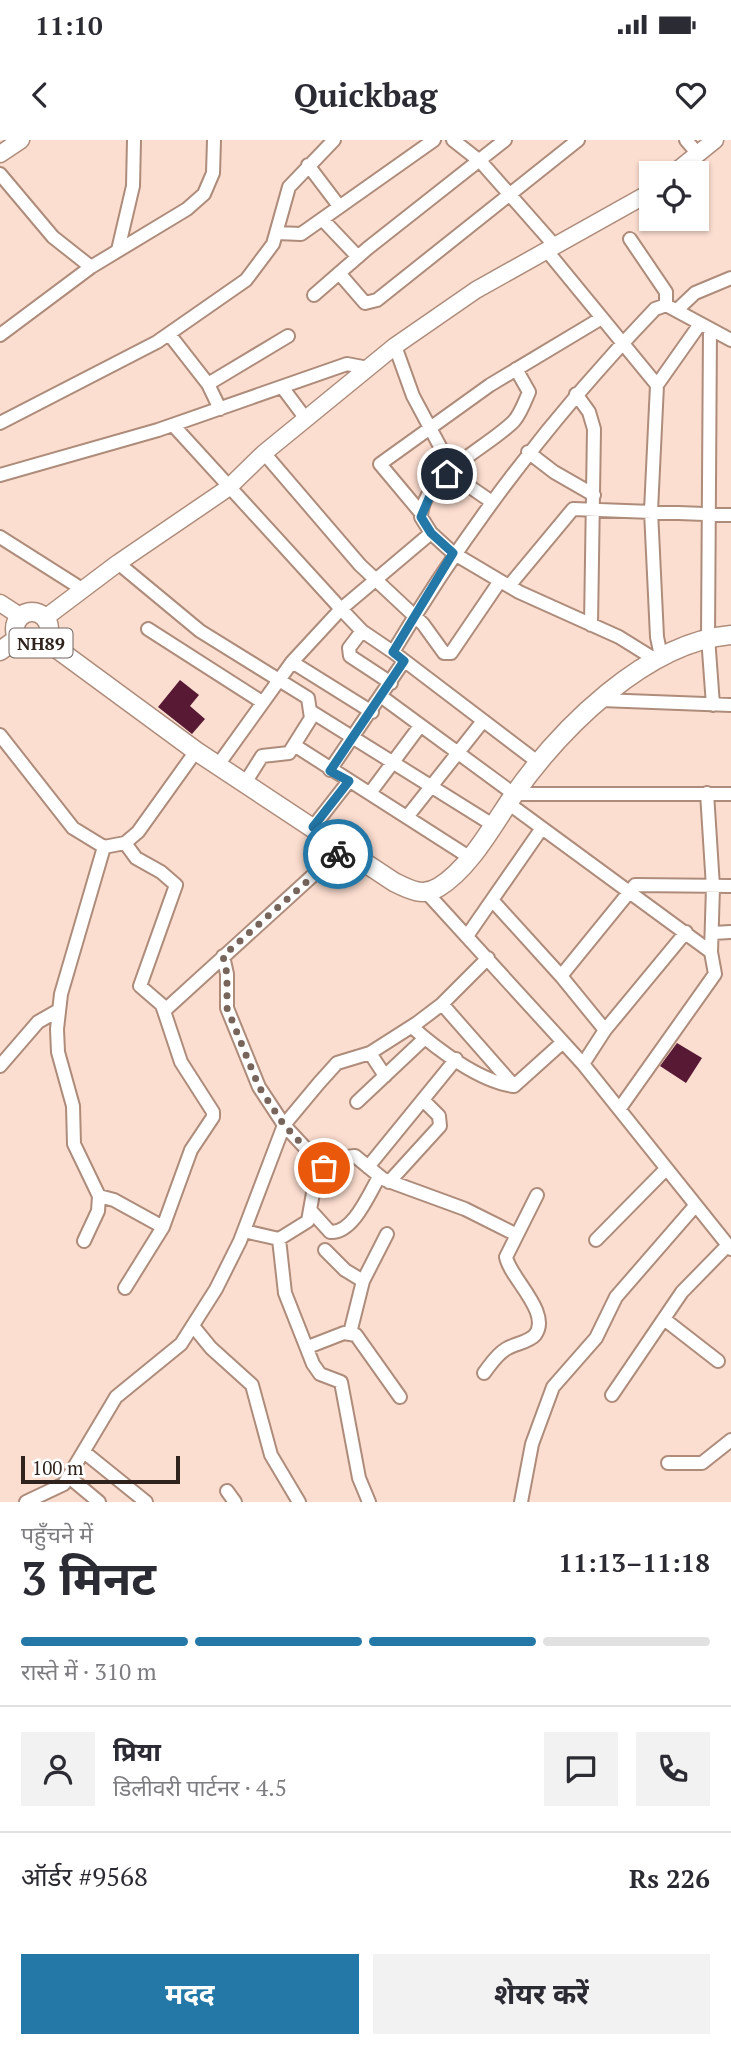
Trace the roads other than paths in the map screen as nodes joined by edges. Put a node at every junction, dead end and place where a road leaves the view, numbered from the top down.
1 (21, 140) edge
2 (134, 140) edge
3 (214, 140) edge
4 (334, 140) edge
5 (434, 140) edge
6 (453, 140) edge
7 (505, 140) edge
8 (578, 140) edge
9 (687, 140) edge
10 (715, 140) edge
11 (0, 153) edge
12 (698, 154) junction
13 (689, 161) edge
14 (481, 162) junction
15 (308, 165) junction
16 (0, 174) edge
17 (511, 194) junction
18 (639, 199) edge
19 (338, 206) junction
20 (322, 219) junction
21 (276, 233) junction
22 (630, 239) dead end
23 (551, 248) junction
24 (118, 250) junction
25 (358, 257) junction
26 (91, 267) junction
27 (338, 273) junction
28 (728, 283) edge
29 (314, 295) dead end
30 (672, 307) junction
31 (600, 319) junction
32 (705, 327) junction
33 (169, 334) junction
34 (0, 335) edge
35 (288, 336) dead end
36 (731, 340) edge
37 (622, 343) junction
38 (395, 346) junction
39 (368, 368) junction
40 (516, 369) junction
41 (208, 384) junction
42 (657, 384) junction
43 (282, 387) junction
44 (576, 394) junction
45 (220, 409) junction
46 (306, 419) junction
47 (0, 423) edge
48 (173, 425) junction
49 (428, 428) junction
50 (528, 452) junction
51 (264, 453) junction
52 (452, 469) junction
53 (0, 475) edge
54 (228, 488) junction
55 (594, 501) junction
56 (492, 502) junction
57 (652, 512) junction
58 (421, 513) junction
59 (708, 515) junction
60 (731, 515) edge
61 (431, 533) junction
62 (0, 537) edge
63 (453, 553) junction
64 (118, 563) junction
65 (375, 580) junction
66 (505, 583) junction
67 (82, 589) junction
68 (0, 603) edge
69 (341, 610) junction
70 (20, 616) junction
71 (414, 616) junction
72 (45, 618) junction
73 (591, 625) junction
74 (148, 629) dead end
75 (362, 631) junction
76 (731, 635) edge
77 (708, 637) junction
78 (18, 638) junction
79 (45, 640) junction
80 (0, 652) edge
81 (393, 652) junction
82 (659, 658) junction
83 (404, 661) junction
84 (292, 662) junction
85 (281, 679) junction
86 (391, 683) junction
87 (382, 697) junction
88 (601, 700) junction
89 (262, 702) junction
90 (713, 705) junction
91 (731, 705) edge
92 (312, 712) junction
93 (372, 712) junction
94 (483, 721) junction
95 (420, 726) junction
96 (0, 735) edge
97 (355, 737) junction
98 (294, 745) junction
99 (195, 751) junction
100 (457, 752) junction
101 (393, 761) junction
102 (539, 762) junction
103 (218, 765) junction
104 (330, 771) junction
105 (349, 781) junction
106 (245, 783) junction
107 (431, 786) junction
108 (370, 793) junction
109 (707, 793) junction
110 (731, 794) edge
111 (511, 798) junction
112 (407, 817) junction
113 (492, 825) junction
114 (313, 827) junction
115 (542, 828) junction
116 (125, 843) junction
117 (104, 847) junction
118 (344, 848) junction
119 (470, 857) junction
120 (731, 886) edge
121 (713, 887) junction
122 (628, 891) junction
123 (427, 892) junction
124 (492, 900) junction
125 (685, 932) junction
126 (731, 932) edge
127 (712, 933) junction
128 (467, 936) junction
129 (711, 952) junction
130 (223, 956) junction
131 (488, 958) junction
132 (561, 976) junction
133 (442, 1004) junction
134 (59, 1010) junction
135 (164, 1011) junction
136 (412, 1027) junction
137 (605, 1030) junction
138 (425, 1038) junction
139 (563, 1042) junction
140 (370, 1053) junction
141 (456, 1059) junction
142 (583, 1063) junction
143 (0, 1066) edge
144 (385, 1076) junction
145 (514, 1086) junction
146 (423, 1100) junction
147 (357, 1102) dead end
148 (620, 1108) junction
149 (284, 1125) junction
150 (368, 1167) junction
151 (328, 1170) junction
152 (665, 1170) junction
153 (384, 1179) junction
154 (537, 1195) dead end
155 (99, 1196) junction
156 (695, 1206) junction
157 (312, 1212) junction
158 (163, 1227) junction
159 (244, 1231) junction
160 (387, 1234) dead end
161 (515, 1234) junction
162 (279, 1239) junction
163 (596, 1240) dead end
164 (84, 1241) dead end
165 (729, 1247) edge
166 (325, 1250) dead end
167 (363, 1280) junction
168 (125, 1288) dead end
169 (664, 1319) junction
170 (193, 1325) junction
171 (350, 1333) junction
172 (308, 1347) junction
173 (718, 1361) dead end
174 (484, 1373) dead end
175 (612, 1395) dead end
176 (400, 1397) dead end
177 (731, 1440) edge
178 (84, 1452) junction
179 (668, 1463) dead end
180 (69, 1477) junction
181 (227, 1491) dead end
182 (26, 1502) edge
183 (99, 1502) edge
184 (146, 1502) edge
185 (234, 1502) edge
186 (299, 1502) edge
187 (369, 1502) edge
188 (521, 1502) edge

1 - 11 street
2 - 24 street
3 - 24 street
4 - 15 street
5 - 19 street
6 - 14 street
7 - 14 street
8 - 17 street
9 - 12 street
10 - 12 street
12 - 13 street
14 - 17 street
14 - 25 street
15 - 19 street
15 - 21 street
16 - 26 street
17 - 23 street
17 - 27 street
18 - 23 street
19 - 20 street
20 - 21 street
20 - 25 street
21 - 33 street
22 - 30 street
23 - 31 street
23 - 38 street
24 - 26 street
25 - 27 street
26 - 34 street
27 - 29 street
28 - 30 street
30 - 32 street
30 - 37 street
31 - 37 street
31 - 40 street
32 - 36 street
32 - 42 street
32 - 59 street
33 - 41 street
33 - 47 street
35 - 41 street
37 - 42 street
37 - 44 street
38 - 39 street
38 - 49 street
39 - 43 street
39 - 46 street
40 - 49 street
40 - 52 street
41 - 45 street
42 - 57 street
43 - 45 street
43 - 46 street
44 - 50 street
44 - 55 street
45 - 48 street
46 - 51 street
48 - 53 street
48 - 54 street
49 - 52 street
49 - 58 street
50 - 55 street
50 - 56 street
51 - 54 street
51 - 65 street
52 - 56 street
52 - 58 street
54 - 64 street
54 - 69 street
55 - 57 street
55 - 66 street
55 - 73 street
56 - 63 street
57 - 59 street
57 - 82 street
58 - 61 street
59 - 60 street
59 - 77 street
61 - 63 street
61 - 65 street
62 - 67 street
63 - 66 street
63 - 71 street
64 - 67 street
64 - 85 street
65 - 69 street
65 - 71 street
66 - 71 street
66 - 73 street
67 - 72 street
68 - 70 street
69 - 75 street
69 - 84 street
70 - 72 main road, NH89
70 - 78 main road, NH89
71 - 81 street
72 - 79 main road, NH89
73 - 82 street
74 - 89 street
75 - 81 street
75 - 86 street
76 - 77 main road
77 - 82 main road
77 - 90 street
78 - 79 main road, NH89
78 - 80 main road, NH89
79 - 99 main road, NH89
81 - 83 street
82 - 88 main road
83 - 86 street
83 - 94 street
84 - 85 street
84 - 93 street
85 - 89 street
85 - 92 street
86 - 87 street
87 - 93 street
87 - 95 street
88 - 90 street
88 - 102 main road
89 - 103 street
90 - 91 street
92 - 97 street
92 - 98 street
93 - 97 street
94 - 100 street
94 - 102 street
95 - 100 street
95 - 101 street
96 - 117 street
97 - 101 street
97 - 104 street
98 - 104 street
98 - 106 street
99 - 103 main road, NH89
99 - 116 street
100 - 107 street
100 - 111 street
101 - 107 street
101 - 108 street
102 - 111 main road
103 - 106 main road, NH89
104 - 105 street
105 - 108 street
105 - 114 street
106 - 114 main road, NH89
107 - 112 street
107 - 113 street
108 - 112 street
109 - 110 street
109 - 111 street
109 - 121 street
111 - 113 main road
111 - 115 street
112 - 119 street
113 - 119 main road
114 - 118 main road, NH89
115 - 122 street
115 - 124 street
116 - 117 street
116 - 135 street
117 - 134 street
118 - 123 main road, NH89
118 - 130 street
119 - 123 main road
120 - 121 street
121 - 122 street
121 - 127 street
122 - 125 street
122 - 132 street
123 - 128 street
124 - 128 street
124 - 132 street
125 - 129 street
125 - 137 street
126 - 127 street
127 - 129 street
128 - 131 street
129 - 148 street
130 - 135 street
130 - 149 street
131 - 133 street
131 - 139 street
132 - 137 street
133 - 136 street
133 - 145 street
134 - 143 street
134 - 155 street
135 - 158 street
136 - 138 street
136 - 140 street
137 - 142 street
138 - 141 street
138 - 144 street
139 - 142 street
139 - 145 street
140 - 144 street
140 - 149 street
141 - 145 street
141 - 146 street
142 - 148 street
144 - 147 street
146 - 150 street
146 - 153 street
148 - 152 street
149 - 151 street
149 - 159 street
150 - 151 street
150 - 153 street
151 - 157 street
152 - 156 street
152 - 163 street
153 - 157 street
153 - 161 street
154 - 161 street
155 - 158 street
155 - 164 street
156 - 165 street
156 - 188 street
157 - 162 street
158 - 168 street
159 - 162 street
159 - 170 street
160 - 167 street
161 - 174 street
162 - 172 street
165 - 169 street
166 - 167 street
167 - 171 street
169 - 173 street
169 - 175 street
170 - 178 street
170 - 186 street
171 - 172 street
171 - 176 street
172 - 187 street
177 - 179 street
178 - 180 street
178 - 184 street
180 - 182 street
180 - 183 street
181 - 185 street

